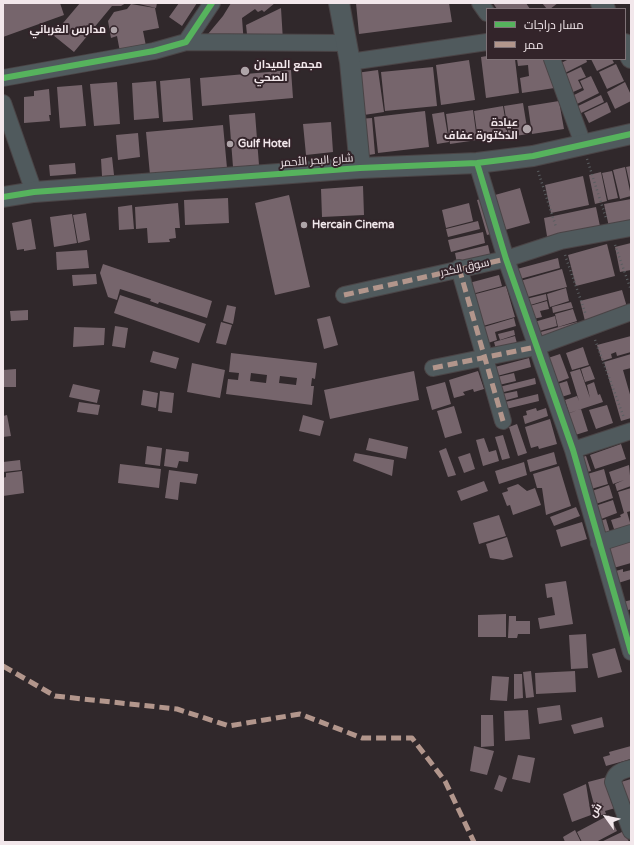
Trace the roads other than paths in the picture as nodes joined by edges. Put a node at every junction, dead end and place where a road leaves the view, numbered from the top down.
1 (212, 3) edge
2 (339, 3) edge
3 (480, 3) edge
4 (486, 12) edge
5 (186, 42) junction
6 (486, 42) edge
7 (626, 46) edge
8 (348, 53) junction
9 (631, 58) edge
10 (552, 60) edge
11 (3, 78) edge
12 (3, 103) edge
13 (631, 134) edge
14 (582, 144) junction
15 (477, 163) junction
16 (360, 168) junction
17 (34, 192) junction
18 (3, 197) edge
19 (631, 228) edge
20 (506, 259) junction
21 (460, 268) junction
22 (344, 295) dead end
23 (631, 312) edge
24 (536, 347) junction
25 (485, 357) junction
26 (433, 368) dead end
27 (504, 421) dead end
28 (630, 431) edge
29 (573, 450) junction
30 (631, 533) edge
31 (599, 543) junction
32 (631, 652) edge
33 (631, 768) edge
34 (631, 831) edge

1 - 5 street
2 - 8 street
3 - 4 street
5 - 8 street
5 - 11 street
6 - 8 street
7 - 9 street
8 - 16 street
10 - 14 street
12 - 17 street
13 - 14 street, شارع البحر الأحمر
14 - 15 street, شارع البحر الأحمر
15 - 16 street, شارع البحر الأحمر
15 - 20 street
16 - 17 street, شارع البحر الأحمر
17 - 18 street, شارع البحر الأحمر
19 - 20 street, سوق الكدر
20 - 21 street, سوق الكدر
20 - 24 street
21 - 22 street, سوق الكدر
21 - 25 street
23 - 24 street
24 - 25 street
24 - 29 street
25 - 26 street
25 - 27 street
28 - 29 street
29 - 31 street
30 - 31 street
31 - 32 street
33 - 34 street

